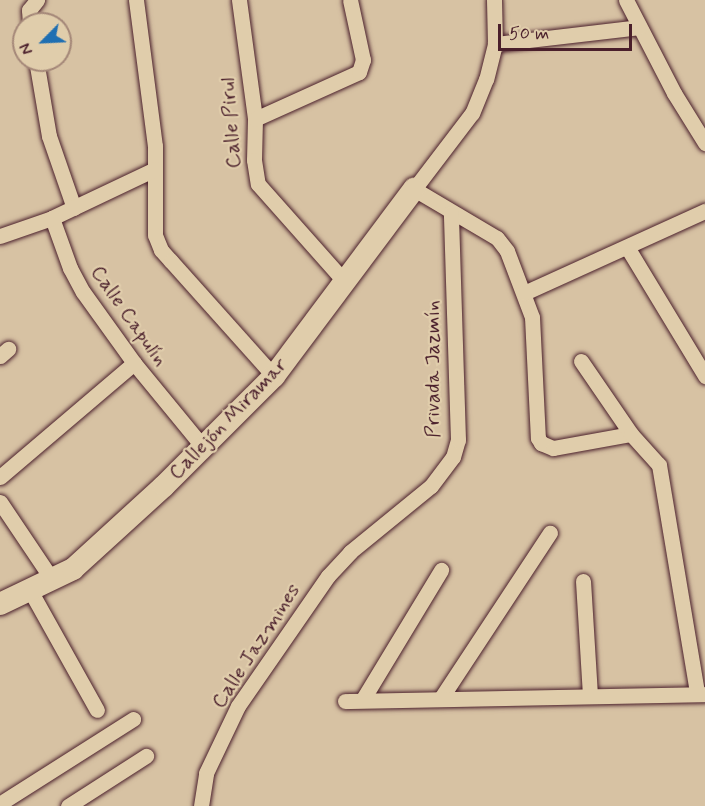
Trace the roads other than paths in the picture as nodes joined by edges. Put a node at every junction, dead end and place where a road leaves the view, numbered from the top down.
1 (135, 0) edge
2 (239, 0) edge
3 (350, 0) edge
4 (494, 0) edge
5 (626, 0) edge
6 (639, 27) junction
7 (495, 44) junction
8 (38, 72) edge
9 (255, 119) junction
10 (705, 143) edge
11 (155, 169) junction
12 (414, 189) junction
13 (74, 208) junction
14 (705, 211) edge
15 (451, 213) junction
16 (52, 218) junction
17 (0, 236) edge
18 (627, 247) junction
19 (345, 282) junction
20 (524, 293) junction
21 (581, 361) dead end
22 (134, 363) junction
23 (274, 376) junction
24 (705, 376) edge
25 (631, 434) junction
26 (203, 447) junction
27 (0, 477) edge
28 (0, 502) edge
29 (378, 528) joint
30 (550, 533) dead end
31 (441, 570) dead end
32 (53, 581) junction
33 (583, 581) dead end
34 (31, 592) junction
35 (0, 604) edge
36 (701, 693) edge
37 (590, 696) junction
38 (441, 698) junction
39 (363, 699) junction
40 (345, 700) dead end
41 (97, 710) dead end
42 (134, 719) dead end
43 (146, 756) dead end
44 (4, 801) edge
45 (68, 806) edge
46 (201, 806) edge

1 - 11 street
2 - 9 street, Calle Pirul
3 - 9 street
4 - 7 street
5 - 6 street
6 - 7 street
6 - 10 street
7 - 12 street
8 - 13 street
9 - 19 street, Calle Pirul
11 - 13 street
11 - 23 street
12 - 15 street
12 - 19 street, Callejón Miramar
13 - 16 street
14 - 18 street
15 - 20 street
15 - 29 street, Privada Jazmín
16 - 17 street
16 - 22 street, Calle Capulín
18 - 20 street
18 - 24 street
19 - 23 street, Callejón Miramar
20 - 25 street
21 - 25 street
22 - 26 street, Calle Capulín
22 - 27 street
23 - 26 street, Callejón Miramar
25 - 36 street
26 - 32 street, Callejón Miramar
28 - 32 street
29 - 46 street, Calle Jazmines
30 - 38 street
31 - 39 street
32 - 34 street, Callejón Miramar
33 - 37 street
34 - 35 street, Callejón Miramar
34 - 41 street
36 - 37 street
37 - 38 street
38 - 39 street
39 - 40 street
42 - 44 street
43 - 45 street

